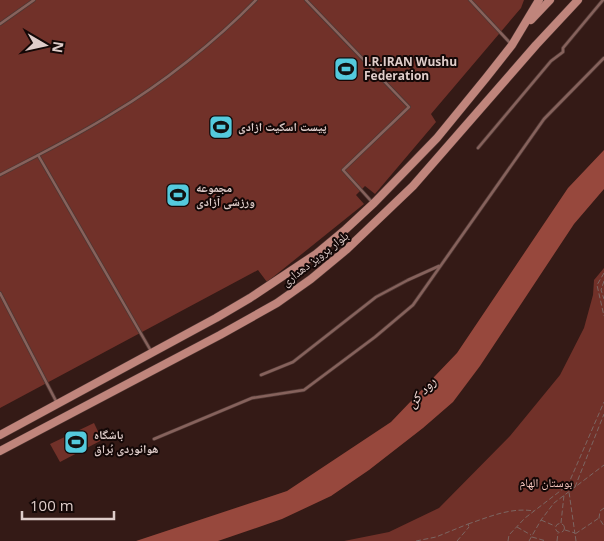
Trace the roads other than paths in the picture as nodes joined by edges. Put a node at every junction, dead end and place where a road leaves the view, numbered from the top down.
1 (34, 0) edge
2 (256, 0) edge
3 (306, 0) edge
4 (470, 0) edge
5 (539, 0) edge
6 (550, 0) edge
7 (578, 0) edge
8 (603, 0) edge
9 (0, 24) edge
10 (523, 30) junction
11 (512, 45) junction
12 (604, 58) edge
13 (478, 148) dead end
14 (38, 155) junction
15 (0, 175) edge
16 (374, 204) junction
17 (441, 265) junction
18 (0, 293) edge
19 (152, 352) junction
20 (261, 375) dead end
21 (57, 404) junction
22 (0, 435) edge
23 (154, 439) dead end
24 (0, 452) edge

1 - 9 lane
2 - 14 lane
3 - 16 lane
4 - 11 lane
5 - 10 main road, بلوار پرویز دهداری
6 - 10 main road
7 - 24 main road, بلوار پرویز دهداری
8 - 13 lane
10 - 11 main road, بلوار پرویز دهداری
11 - 16 main road, بلوار پرویز دهداری
12 - 17 lane
14 - 15 lane
14 - 19 lane
16 - 19 main road, بلوار پرویز دهداری
17 - 20 lane
17 - 23 lane
18 - 21 lane
19 - 21 main road, بلوار پرویز دهداری
21 - 22 main road, بلوار پرویز دهداری

